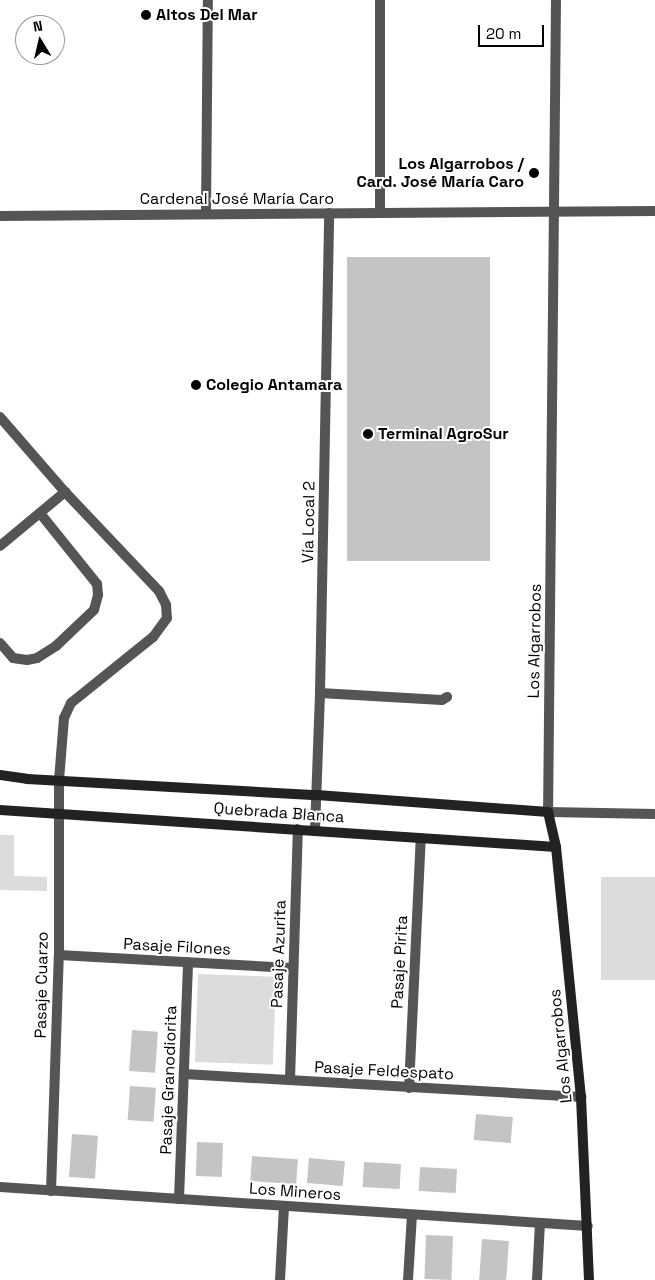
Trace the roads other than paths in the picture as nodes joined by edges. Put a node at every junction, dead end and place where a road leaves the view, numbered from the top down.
1 (208, 0) edge
2 (380, 0) edge
3 (556, 0) edge
4 (655, 211) edge
5 (554, 212) junction
6 (380, 213) junction
7 (206, 214) junction
8 (329, 214) junction
9 (0, 216) edge
10 (0, 417) edge
11 (65, 492) junction
12 (40, 513) junction
13 (0, 546) edge
14 (0, 643) edge
15 (320, 693) junction
16 (447, 697) dead end
17 (0, 775) edge
18 (59, 780) junction
19 (317, 796) junction
20 (0, 810) edge
21 (548, 812) junction
22 (59, 813) junction
23 (655, 814) edge
24 (298, 830) junction
25 (314, 830) junction
26 (421, 838) junction
27 (556, 847) junction
28 (59, 955) junction
29 (188, 962) junction
30 (293, 968) junction
31 (184, 1074) junction
32 (290, 1080) junction
33 (409, 1088) junction
34 (581, 1098) junction
35 (0, 1187) edge
36 (51, 1191) junction
37 (179, 1200) junction
38 (284, 1206) junction
39 (412, 1215) junction
40 (540, 1223) junction
41 (588, 1226) junction
42 (280, 1280) edge
43 (408, 1280) edge
44 (537, 1280) edge
45 (589, 1280) edge

1 - 7 street
2 - 6 street
3 - 5 street, Los Algarrobos
4 - 5 street, Cardenal José María Caro
5 - 6 street, Cardenal José María Caro
5 - 21 street, Los Algarrobos
6 - 8 street, Cardenal José María Caro
7 - 8 street, Cardenal José María Caro
7 - 9 street, Cardenal José María Caro
8 - 15 street, Vía Local 2
10 - 11 street, Pasaje Cuarzo
11 - 12 street
11 - 18 street, Pasaje Cuarzo
12 - 13 street
12 - 14 street
15 - 16 street
15 - 19 street, Vía Local 2
17 - 18 street, Quebrada Blanca
18 - 19 street, Quebrada Blanca
18 - 22 street, Pasaje Cuarzo
19 - 21 street, Quebrada Blanca
19 - 25 street, Vía Local 2
20 - 22 street, Quebrada Blanca
21 - 23 street
21 - 27 street, Los Algarrobos
22 - 24 street, Quebrada Blanca
22 - 28 street, Pasaje Cuarzo
24 - 25 street, Quebrada Blanca
24 - 30 street, Pasaje Azurita
25 - 26 street, Quebrada Blanca
26 - 27 street, Quebrada Blanca
26 - 33 street, Pasaje Pirita
27 - 34 street, Los Algarrobos
28 - 29 street, Pasaje Filones
28 - 36 street, Pasaje Cuarzo
29 - 30 street, Pasaje Filones
29 - 31 street, Pasaje Granodiorita
30 - 32 street, Pasaje Azurita
31 - 32 street, Pasaje Feldespato
31 - 37 street, Pasaje Granodiorita
32 - 33 street, Pasaje Feldespato
33 - 34 street, Pasaje Feldespato
34 - 41 street, Los Algarrobos
35 - 36 street, Los Mineros
36 - 37 street, Los Mineros
37 - 38 street, Los Mineros
38 - 39 street, Los Mineros
38 - 42 street
39 - 40 street, Los Mineros
39 - 43 street
40 - 41 street, Los Mineros
40 - 44 street
41 - 45 street, Los Algarrobos

